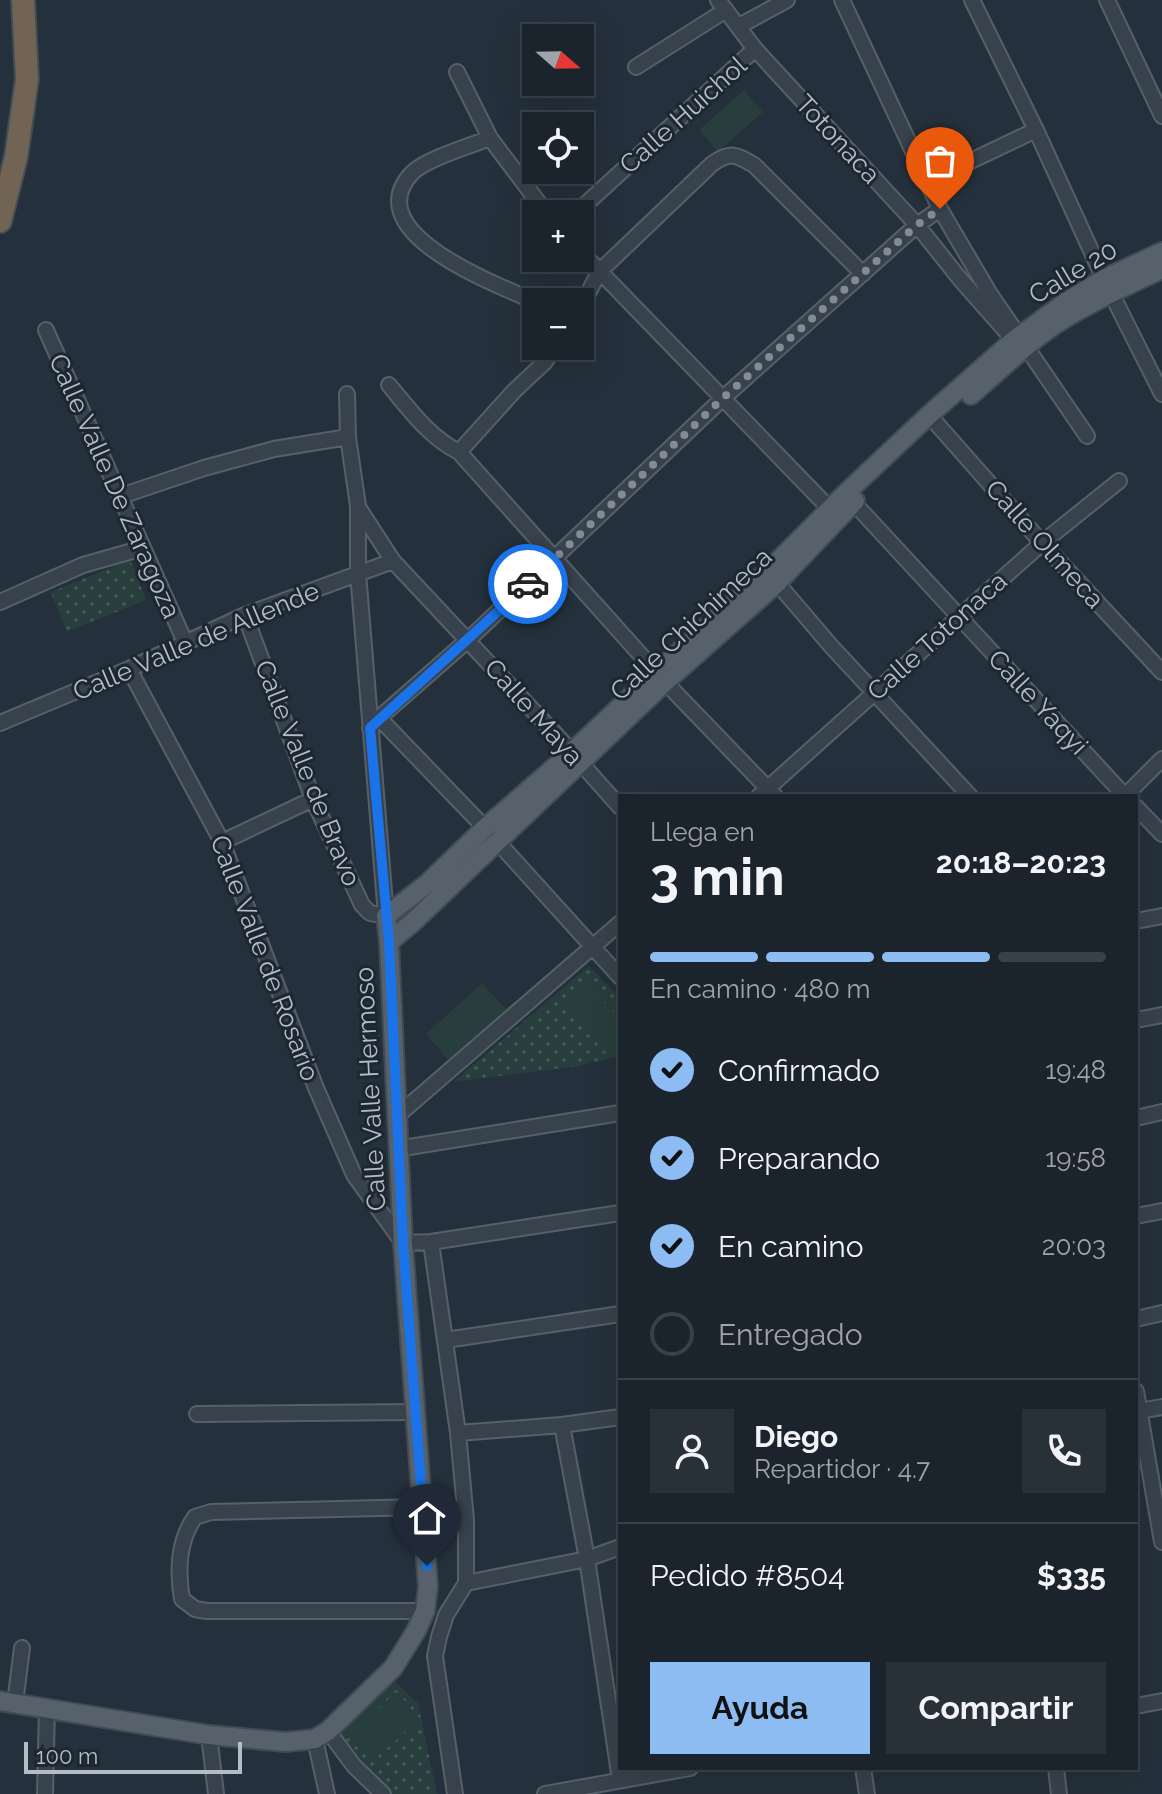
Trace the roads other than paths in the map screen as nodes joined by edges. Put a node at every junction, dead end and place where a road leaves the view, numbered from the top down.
1 (23, 0) edge
2 (787, 0) edge
3 (842, 0) edge
4 (972, 0) edge
5 (1107, 0) edge
6 (722, 5) edge
7 (739, 26) junction
8 (755, 49) junction
9 (636, 67) dead end
10 (457, 72) dead end
11 (1162, 116) edge
12 (1036, 130) junction
13 (490, 138) junction
14 (927, 182) junction
15 (536, 200) edge
16 (590, 200) edge
17 (940, 209) junction
18 (0, 221) edge
19 (917, 225) junction
20 (1162, 252) edge
21 (594, 266) edge
22 (1162, 269) edge
23 (599, 272) junction
24 (863, 274) junction
25 (1108, 286) junction
26 (591, 288) edge
27 (522, 296) edge
28 (46, 330) dead end
29 (1021, 343) junction
30 (546, 360) edge
31 (389, 385) dead end
32 (347, 394) dead end
33 (1162, 394) edge
34 (722, 399) junction
35 (934, 419) junction
36 (1087, 436) dead end
37 (348, 437) junction
38 (459, 452) junction
39 (1119, 481) dead end
40 (121, 496) junction
41 (853, 502) junction
42 (358, 506) junction
43 (830, 509) junction
44 (1042, 543) junction
45 (143, 548) junction
46 (554, 559) junction
47 (393, 561) junction
48 (358, 573) junction
49 (772, 577) junction
50 (0, 602) edge
51 (245, 615) junction
52 (960, 617) junction
53 (469, 639) junction
54 (185, 642) junction
55 (129, 669) junction
56 (1162, 672) edge
57 (661, 677) junction
58 (874, 691) junction
59 (0, 723) edge
60 (375, 723) junction
61 (576, 757) junction
62 (1162, 759) edge
63 (767, 793) edge
64 (968, 794) edge
65 (1123, 794) edge
66 (1127, 794) edge
67 (313, 799) junction
68 (618, 805) edge
69 (1138, 809) edge
70 (1162, 834) edge
71 (491, 836) junction
72 (222, 842) junction
73 (386, 916) junction
74 (1162, 916) edge
75 (1138, 921) edge
76 (618, 925) edge
77 (389, 942) junction
78 (592, 948) junction
79 (618, 975) edge
80 (1162, 1015) edge
81 (1138, 1020) edge
82 (1162, 1112) edge
83 (618, 1113) edge
84 (397, 1116) junction
85 (1138, 1118) edge
86 (397, 1149) junction
87 (1162, 1211) edge
88 (618, 1213) edge
89 (1138, 1216) edge
90 (431, 1242) junction
91 (403, 1243) junction
92 (1162, 1313) edge
93 (618, 1314) edge
94 (1138, 1319) edge
95 (446, 1340) junction
96 (1138, 1404) edge
97 (1162, 1407) edge
98 (1139, 1411) junction
99 (415, 1412) junction
100 (197, 1414) dead end
101 (618, 1417) edge
102 (562, 1425) junction
103 (458, 1433) junction
104 (1152, 1493) edge
105 (421, 1507) junction
106 (1162, 1542) edge
107 (618, 1548) edge
108 (587, 1559) junction
109 (466, 1583) junction
110 (425, 1611) junction
111 (22, 1648) dead end
112 (1162, 1701) edge
113 (8, 1702) edge
114 (1138, 1706) edge
115 (47, 1708) junction
116 (209, 1735) junction
117 (322, 1735) junction
118 (618, 1767) edge
119 (619, 1770) edge
120 (678, 1770) edge
121 (863, 1770) edge
122 (1056, 1770) edge
123 (620, 1780) junction
124 (45, 1794) edge
125 (216, 1794) edge
126 (327, 1794) edge
127 (383, 1794) edge
128 (455, 1794) edge
129 (545, 1794) edge
130 (867, 1794) edge
131 (1059, 1794) edge

1 - 18 highway
2 - 7 street
3 - 14 street
4 - 12 street
5 - 11 street
6 - 7 street, Totonaca
6 - 9 street
7 - 8 street, Totonaca
8 - 16 street, Calle Huichol
8 - 19 street, Totonaca
10 - 13 street
12 - 14 street
12 - 25 street
13 - 15 street
13 - 27 street
14 - 17 street
17 - 19 street
17 - 29 street
19 - 24 street
19 - 29 street, Totonaca
20 - 25 main road, Calle 20
21 - 23 street
22 - 25 main road, Calle 20
23 - 24 street
23 - 26 street
23 - 34 street
24 - 34 street
25 - 29 main road, Calle 20
25 - 33 street
28 - 40 street, Calle Valle De Zaragoza
29 - 35 main road, Calle Chichimeca
29 - 36 street
30 - 38 street
31 - 38 street
32 - 37 street, Calle Valle Hermoso
34 - 43 street
34 - 46 street
35 - 41 main road, Calle Chichimeca
35 - 43 main road, Calle Chichimeca
35 - 44 street, Calle Olmeca
37 - 40 street
37 - 42 street, Calle Valle Hermoso
38 - 46 street
39 - 44 street, Calle Totonaca
40 - 45 street, Calle Valle De Zaragoza
41 - 49 main road, Calle Chichimeca
41 - 52 street, Calle Yaqyi
42 - 47 street, Calle Maya
42 - 48 street, Calle Valle Hermoso
43 - 49 main road, Calle Chichimeca
44 - 52 street, Calle Totonaca
44 - 56 street, Calle Olmeca
45 - 50 street
45 - 54 street, Calle Valle De Zaragoza
46 - 53 street
46 - 57 street
47 - 48 street, Calle Valle de Allende
47 - 53 street, Calle Maya
48 - 51 street, Calle Valle de Allende
48 - 60 street, Calle Valle Hermoso
49 - 57 main road, Calle Chichimeca
49 - 58 street
51 - 54 street, Calle Valle de Allende
51 - 67 street, Calle Valle de Bravo
52 - 58 street, Calle Totonaca
52 - 65 street, Calle Yaqyi
53 - 60 street
53 - 61 street, Calle Maya
54 - 55 street, Calle Valle de Allende
55 - 59 street, Calle Valle de Allende
55 - 72 street, Calle Valle de Rosario
57 - 61 main road, Calle Chichimeca
57 - 63 street
58 - 63 street, Calle Totonaca
58 - 64 street
60 - 71 street
60 - 73 street, Calle Valle Hermoso
61 - 68 street, Calle Maya
61 - 71 main road, Calle Chichimeca
62 - 66 street
67 - 72 street
67 - 73 street, Calle Valle de Bravo
69 - 70 street
71 - 73 main road, Calle Chichimeca
71 - 77 main road, Calle Chichimeca
71 - 78 street
72 - 91 street, Calle Valle de Rosario
73 - 77 main road, Calle Valle Hermoso
74 - 75 street
76 - 78 street
77 - 84 main road, Calle Valle Hermoso
78 - 79 street
78 - 84 street
80 - 81 street
82 - 85 street
83 - 86 street
84 - 86 main road, Calle Valle Hermoso
86 - 91 main road, Calle Valle Hermoso
87 - 89 street
88 - 90 street
90 - 91 street
90 - 95 street
91 - 99 main road, Calle Valle Hermoso
92 - 94 street
93 - 95 street
95 - 103 street
96 - 98 street
97 - 98 street
98 - 104 street
99 - 100 street
99 - 105 main road, Calle Valle Hermoso
101 - 102 street
102 - 103 street
102 - 108 street
103 - 109 street
104 - 106 street
105 - 110 main road, Calle Valle Hermoso
105 - 110 street
107 - 108 street
108 - 109 street
108 - 118 street
109 - 128 street
110 - 117 main road, Calle Valle Hermoso
111 - 113 street
112 - 114 street
113 - 115 main road
115 - 116 main road
115 - 124 street
116 - 117 main road
116 - 125 street
117 - 126 street
117 - 127 street
119 - 123 street
120 - 123 street
121 - 130 street
122 - 131 street
123 - 129 street

